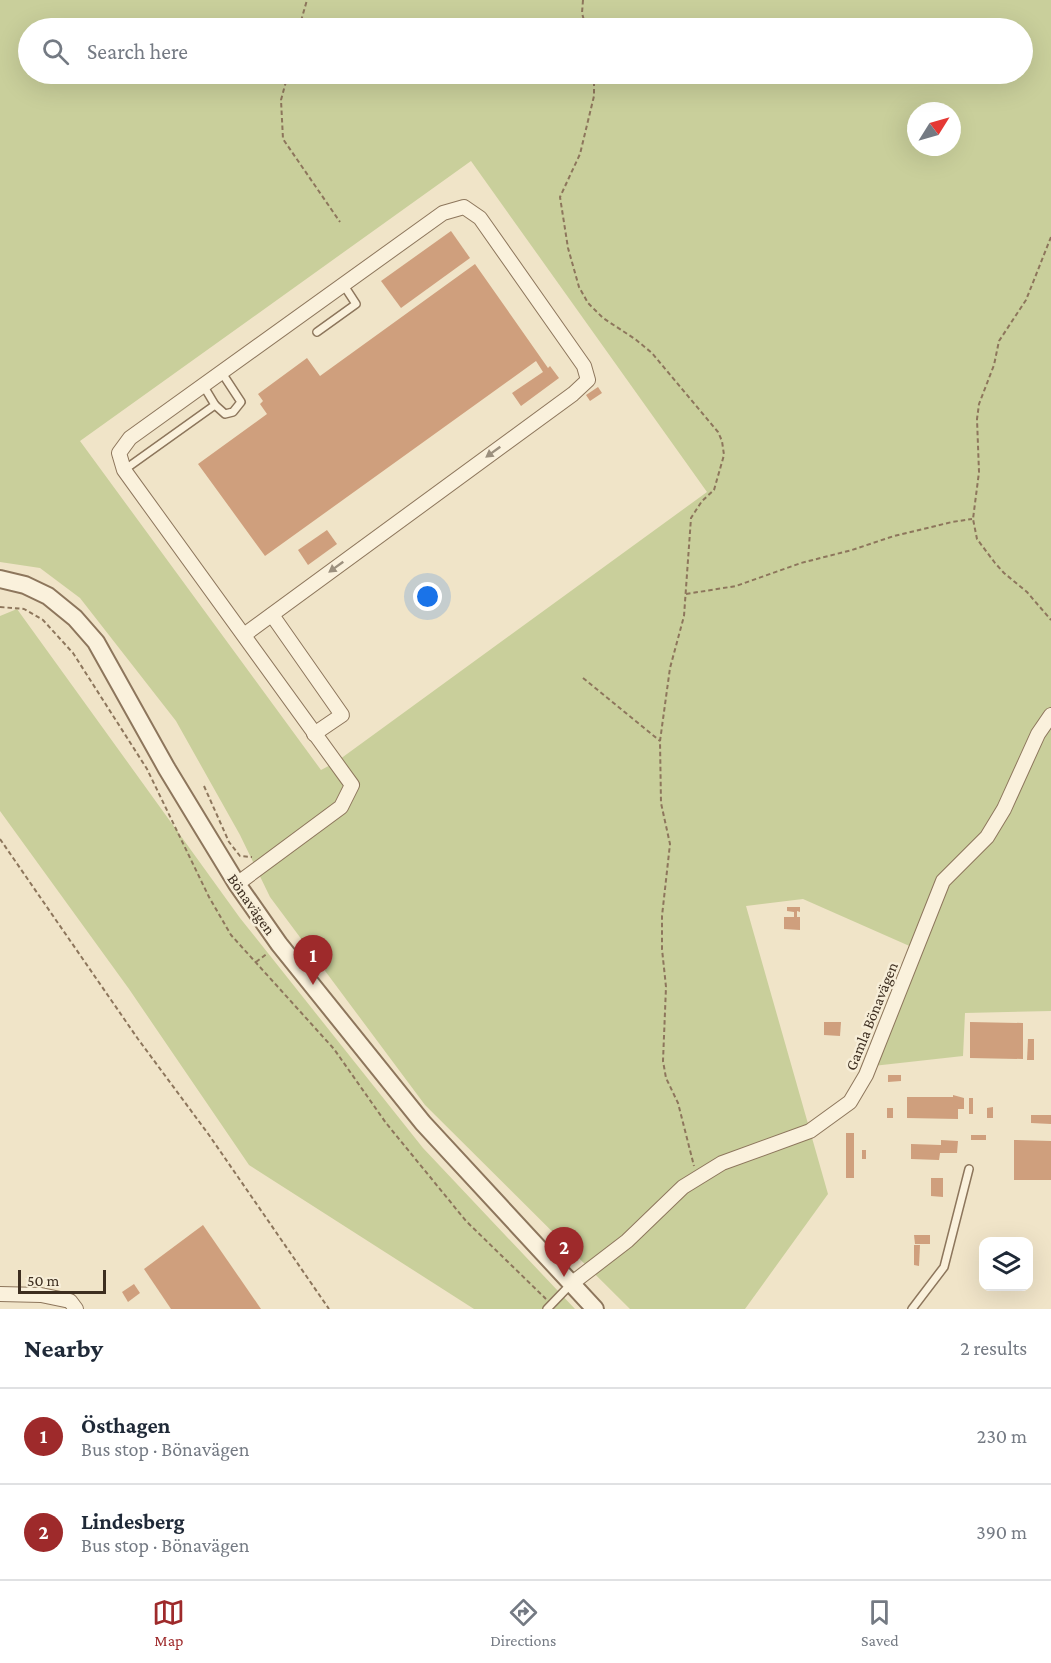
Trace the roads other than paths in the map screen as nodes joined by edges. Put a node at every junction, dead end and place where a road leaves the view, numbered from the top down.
1 (343, 284) junction
2 (317, 332) dead end
3 (222, 373) junction
4 (203, 386) junction
5 (215, 405) junction
6 (124, 470) junction
7 (0, 579) edge
8 (272, 615) junction
9 (244, 635) junction
10 (1051, 715) edge
11 (314, 734) junction
12 (237, 884) junction
13 (969, 1169) dead end
14 (571, 1284) junction
15 (0, 1294) edge
16 (76, 1309) edge
17 (547, 1309) edge
18 (595, 1309) edge
19 (912, 1309) edge

1 - 2 lane
1 - 3 street
1 -> 8 street
3 - 4 street
3 - 5 lane
4 - 5 lane
4 - 6 street
5 - 6 lane
6 - 9 street
7 - 12 street, Bönavägen
8 - 9 street
8 - 11 street
9 - 11 street
10 - 14 street, Gamla Bönavägen
11 - 12 street
12 - 14 street, Bönavägen
13 - 19 lane
14 - 17 lane
14 - 18 street, Bönavägen
15 - 16 street

